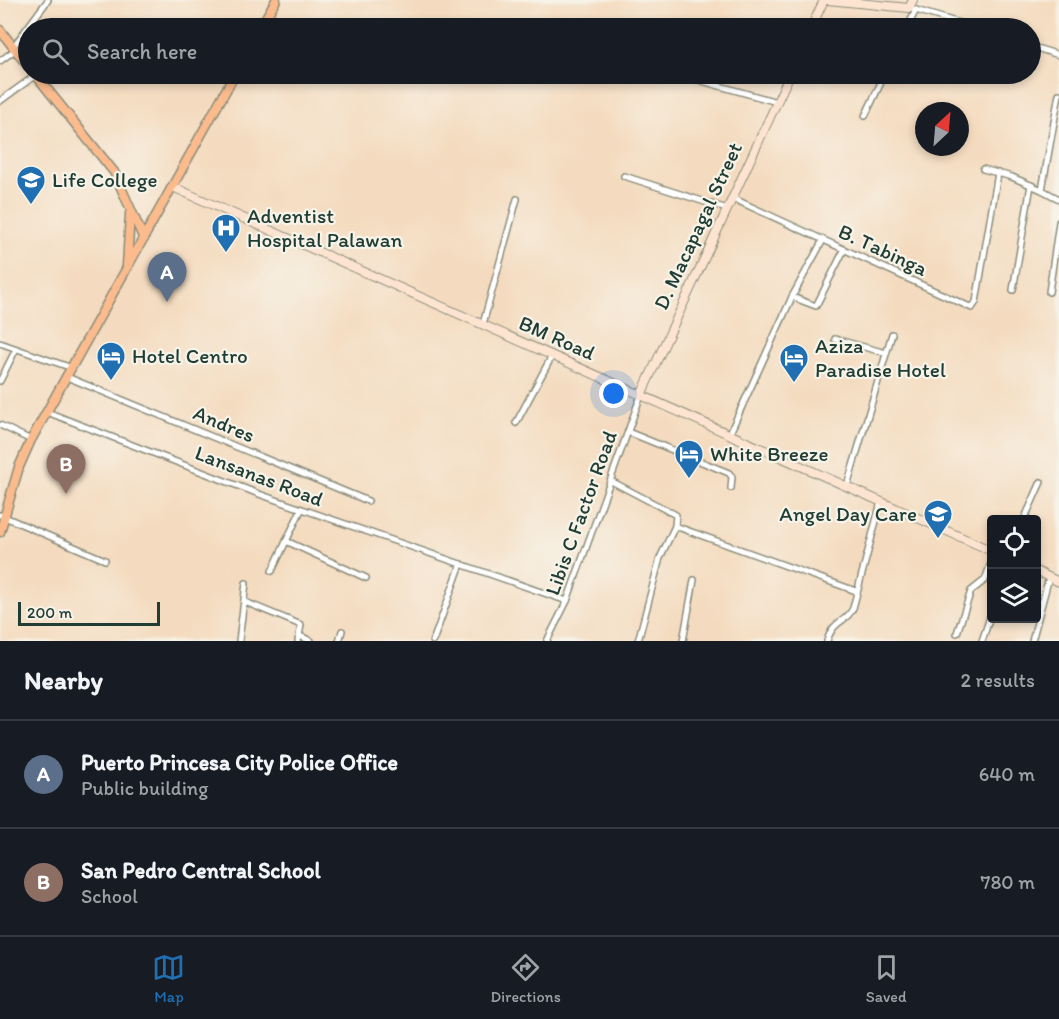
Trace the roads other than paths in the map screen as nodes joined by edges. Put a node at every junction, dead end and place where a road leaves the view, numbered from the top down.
1 (48, 0) edge
2 (276, 0) edge
3 (826, 0) edge
4 (859, 2) edge
5 (913, 6) edge
6 (35, 18) edge
7 (266, 18) edge
8 (816, 18) edge
9 (947, 18) edge
10 (0, 30) edge
11 (18, 42) edge
12 (14, 48) junction
13 (1041, 49) edge
14 (18, 53) edge
15 (1059, 55) edge
16 (0, 61) edge
17 (22, 84) edge
18 (43, 84) edge
19 (230, 84) edge
20 (713, 84) edge
21 (785, 84) edge
22 (880, 84) edge
23 (1059, 94) edge
24 (0, 102) edge
25 (777, 102) junction
26 (865, 116) dead end
27 (983, 169) dead end
28 (998, 173) junction
29 (624, 176) dead end
30 (1030, 185) junction
31 (173, 187) junction
32 (1042, 190) junction
33 (732, 198) junction
34 (517, 199) dead end
35 (1059, 199) edge
36 (130, 207) junction
37 (727, 209) junction
38 (1059, 222) edge
39 (144, 239) junction
40 (823, 240) junction
41 (844, 250) junction
42 (126, 270) junction
43 (1013, 290) dead end
44 (1049, 292) dead end
45 (792, 297) junction
46 (483, 324) junction
47 (892, 334) dead end
48 (835, 339) dead end
49 (0, 343) edge
50 (16, 349) junction
51 (886, 354) junction
52 (552, 356) junction
53 (70, 372) junction
54 (0, 381) edge
55 (641, 395) junction
56 (47, 412) junction
57 (516, 423) dead end
58 (0, 425) edge
59 (628, 432) junction
60 (729, 435) junction
61 (32, 440) junction
62 (611, 481) junction
63 (1041, 482) dead end
64 (846, 486) junction
65 (731, 488) dead end
66 (368, 501) dead end
67 (881, 502) junction
68 (301, 510) junction
69 (1026, 515) edge
70 (2, 516) edge
71 (675, 526) junction
72 (0, 532) edge
73 (286, 541) junction
74 (987, 549) edge
75 (105, 560) dead end
76 (461, 564) junction
77 (989, 569) edge
78 (272, 571) dead end
79 (1041, 573) edge
80 (1049, 577) junction
81 (366, 578) dead end
82 (694, 580) dead end
83 (1059, 582) edge
84 (246, 583) dead end
85 (856, 591) junction
86 (1041, 591) edge
87 (1044, 592) junction
88 (567, 601) junction
89 (245, 602) junction
90 (988, 623) edge
91 (342, 631) dead end
92 (957, 633) dead end
93 (299, 639) edge
94 (242, 640) edge
95 (311, 641) edge
96 (339, 641) edge
97 (433, 641) edge
98 (547, 641) edge
99 (638, 641) edge
100 (683, 641) edge
101 (827, 641) edge
102 (982, 641) edge
103 (1032, 641) edge

1 - 6 street
2 - 7 main road
3 - 4 street
3 - 8 street
4 - 5 street
5 - 9 street
10 - 12 main road
11 - 12 street
12 - 14 main road
12 - 16 street
13 - 15 street
17 - 24 street
18 - 36 main road
19 - 31 main road
20 - 25 street
21 - 25 street, D. Macapagal Street
22 - 26 street
23 - 32 street
25 - 33 street, D. Macapagal Street
27 - 28 street
28 - 30 street
28 - 41 street, B. Tabinga
29 - 37 street
30 - 32 street
30 - 43 street
31 - 39 main road
31 - 46 street, BM Road
32 - 35 street
33 - 37 street, D. Macapagal Street
33 - 40 street, B. Tabinga
34 - 46 street
36 - 39 main road
36 - 42 main road
37 - 55 street, D. Macapagal Street
38 - 44 street
39 - 42 main road
40 - 41 street, B. Tabinga
40 - 45 street
41 - 45 street
42 - 53 main road
45 - 60 street
46 - 52 street, BM Road
47 - 51 street
48 - 51 street
49 - 50 street, Andres
50 - 53 street, Andres
50 - 54 street
51 - 64 street
52 - 55 street, BM Road
52 - 57 street
53 - 56 main road
53 - 66 street, Andres
55 - 59 street, Libis C Factor Road
55 - 60 street, BM Road
56 - 61 main road
56 - 68 street, Lansanas Road
58 - 61 street
59 - 62 street, Libis C Factor Road
59 - 65 street
60 - 64 street, BM Road
61 - 70 main road
62 - 71 street
62 - 88 street, Libis C Factor Road
63 - 69 street
64 - 67 street, BM Road
67 - 74 street, BM Road
67 - 85 street
68 - 73 street
68 - 76 street, Lansanas Road
70 - 72 main road
70 - 75 street
71 - 85 street
71 - 99 street
73 - 78 street
73 - 81 street
76 - 88 street, Lansanas Road
76 - 97 street
77 - 92 street
79 - 80 street
80 - 83 street
80 - 87 street
82 - 100 street
84 - 89 street
85 - 101 street
86 - 87 street
87 - 103 street
88 - 98 street, Libis C Factor Road
89 - 93 street
89 - 94 street
90 - 102 street
91 - 96 street
93 - 95 street

